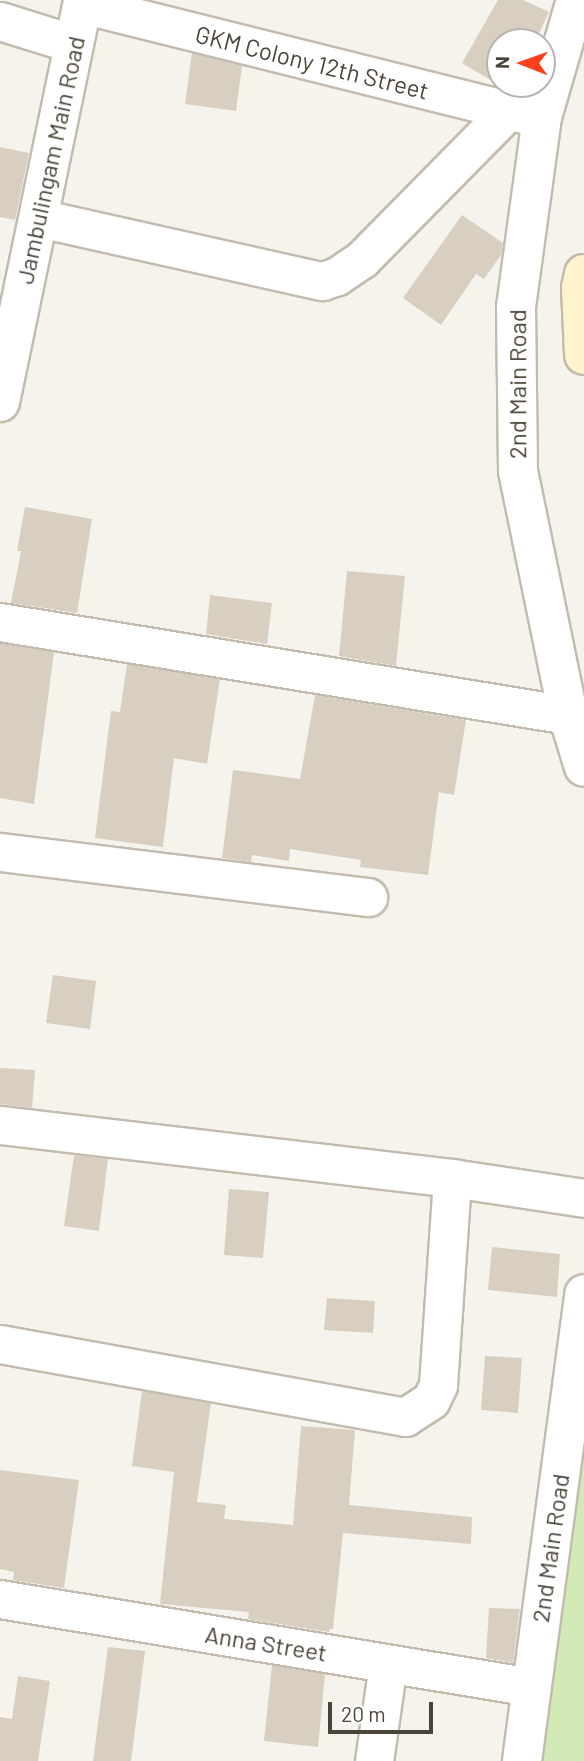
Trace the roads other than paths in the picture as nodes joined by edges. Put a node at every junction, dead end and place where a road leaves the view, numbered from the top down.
1 (576, 0) edge
2 (83, 2) edge
3 (0, 21) edge
4 (74, 44) junction
5 (524, 115) junction
6 (39, 218) junction
7 (584, 274) edge
8 (10, 308) edge
9 (584, 355) edge
10 (0, 402) edge
11 (0, 622) edge
12 (568, 715) junction
13 (584, 767) edge
14 (0, 852) edge
15 (368, 897) dead end
16 (0, 1125) edge
17 (452, 1178) junction
18 (584, 1198) edge
19 (584, 1294) edge
20 (0, 1344) edge
21 (0, 1599) edge
22 (388, 1664) junction
23 (531, 1687) junction
24 (374, 1761) edge
25 (522, 1761) edge

1 - 5 street, 2nd Main Road
2 - 4 street, Jambulingam Main Road
2 - 5 street, GKM Colony 12th Street
3 - 4 street
4 - 6 street, Jambulingam Main Road
5 - 6 street
5 - 12 street, 2nd Main Road
6 - 8 street, Jambulingam Main Road
7 - 9 main road
8 - 10 street, Jambulingam Main Road
11 - 12 street
12 - 13 street, 2nd Main Road
14 - 15 street
16 - 17 street
17 - 18 street
17 - 20 street
19 - 23 street, 2nd Main Road
21 - 22 street, Anna Street
22 - 23 street, Anna Street
22 - 24 street
23 - 25 street, 2nd Main Road

